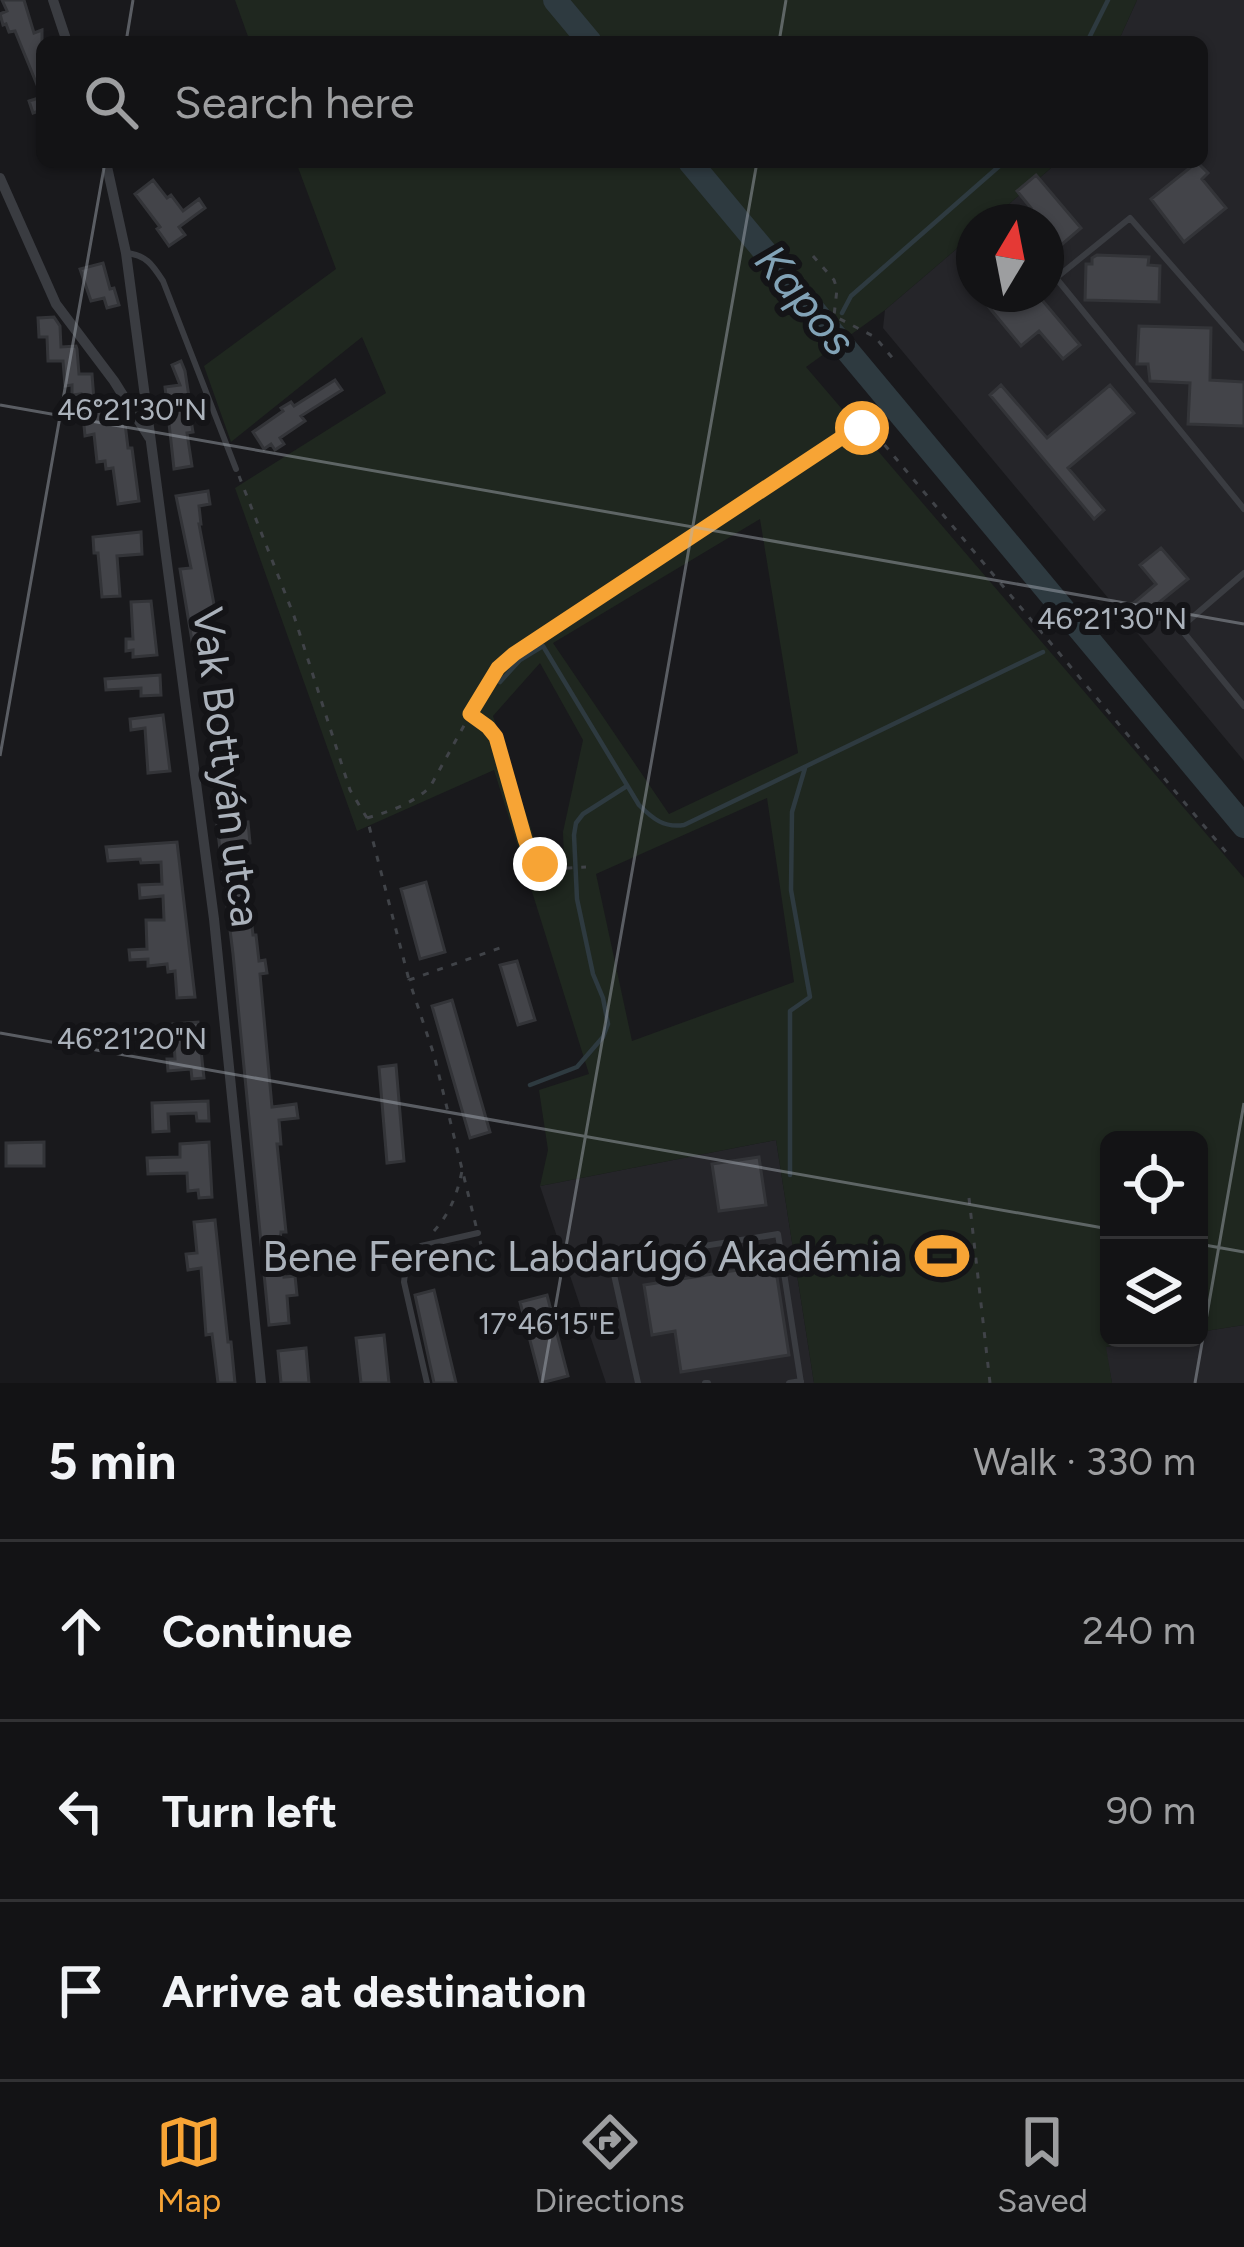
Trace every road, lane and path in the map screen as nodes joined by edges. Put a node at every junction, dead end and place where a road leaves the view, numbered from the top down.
1 (53, 0) edge
2 (65, 36) edge
3 (107, 168) edge
4 (0, 178) edge
5 (126, 253) junction
6 (813, 256) dead end
7 (1244, 348) edge
8 (895, 361) dead end
9 (151, 440) junction
10 (236, 469) joint
11 (1244, 509) edge
12 (1244, 573) edge
13 (1244, 706) edge
14 (470, 714) junction
15 (368, 818) junction
16 (1232, 858) dead end
17 (586, 867) dead end
18 (500, 948) dead end
19 (409, 980) junction
20 (463, 1168) junction
21 (969, 1198) dead end
22 (478, 1233) junction
23 (421, 1246) junction
24 (486, 1263) dead end
25 (801, 1382) edge
26 (261, 1383) edge
27 (427, 1383) edge
28 (638, 1383) edge
29 (789, 1383) edge
30 (990, 1383) edge

1 - 2 street
3 - 5 street, Vak Bottyán utca
4 - 9 street
5 - 9 street, Vak Bottyán utca
5 - 10 lane
6 - 8 path
7 - 11 lane
9 - 26 street, Vak Bottyán utca
10 - 15 path
12 - 13 lane
14 - 15 path
14 - 16 path
14 - 17 path
15 - 19 path
18 - 19 path
19 - 20 path
20 - 22 path
20 - 23 path
21 - 30 path
22 - 23 lane
22 - 24 path
23 - 27 lane
25 - 28 lane
25 - 29 lane

